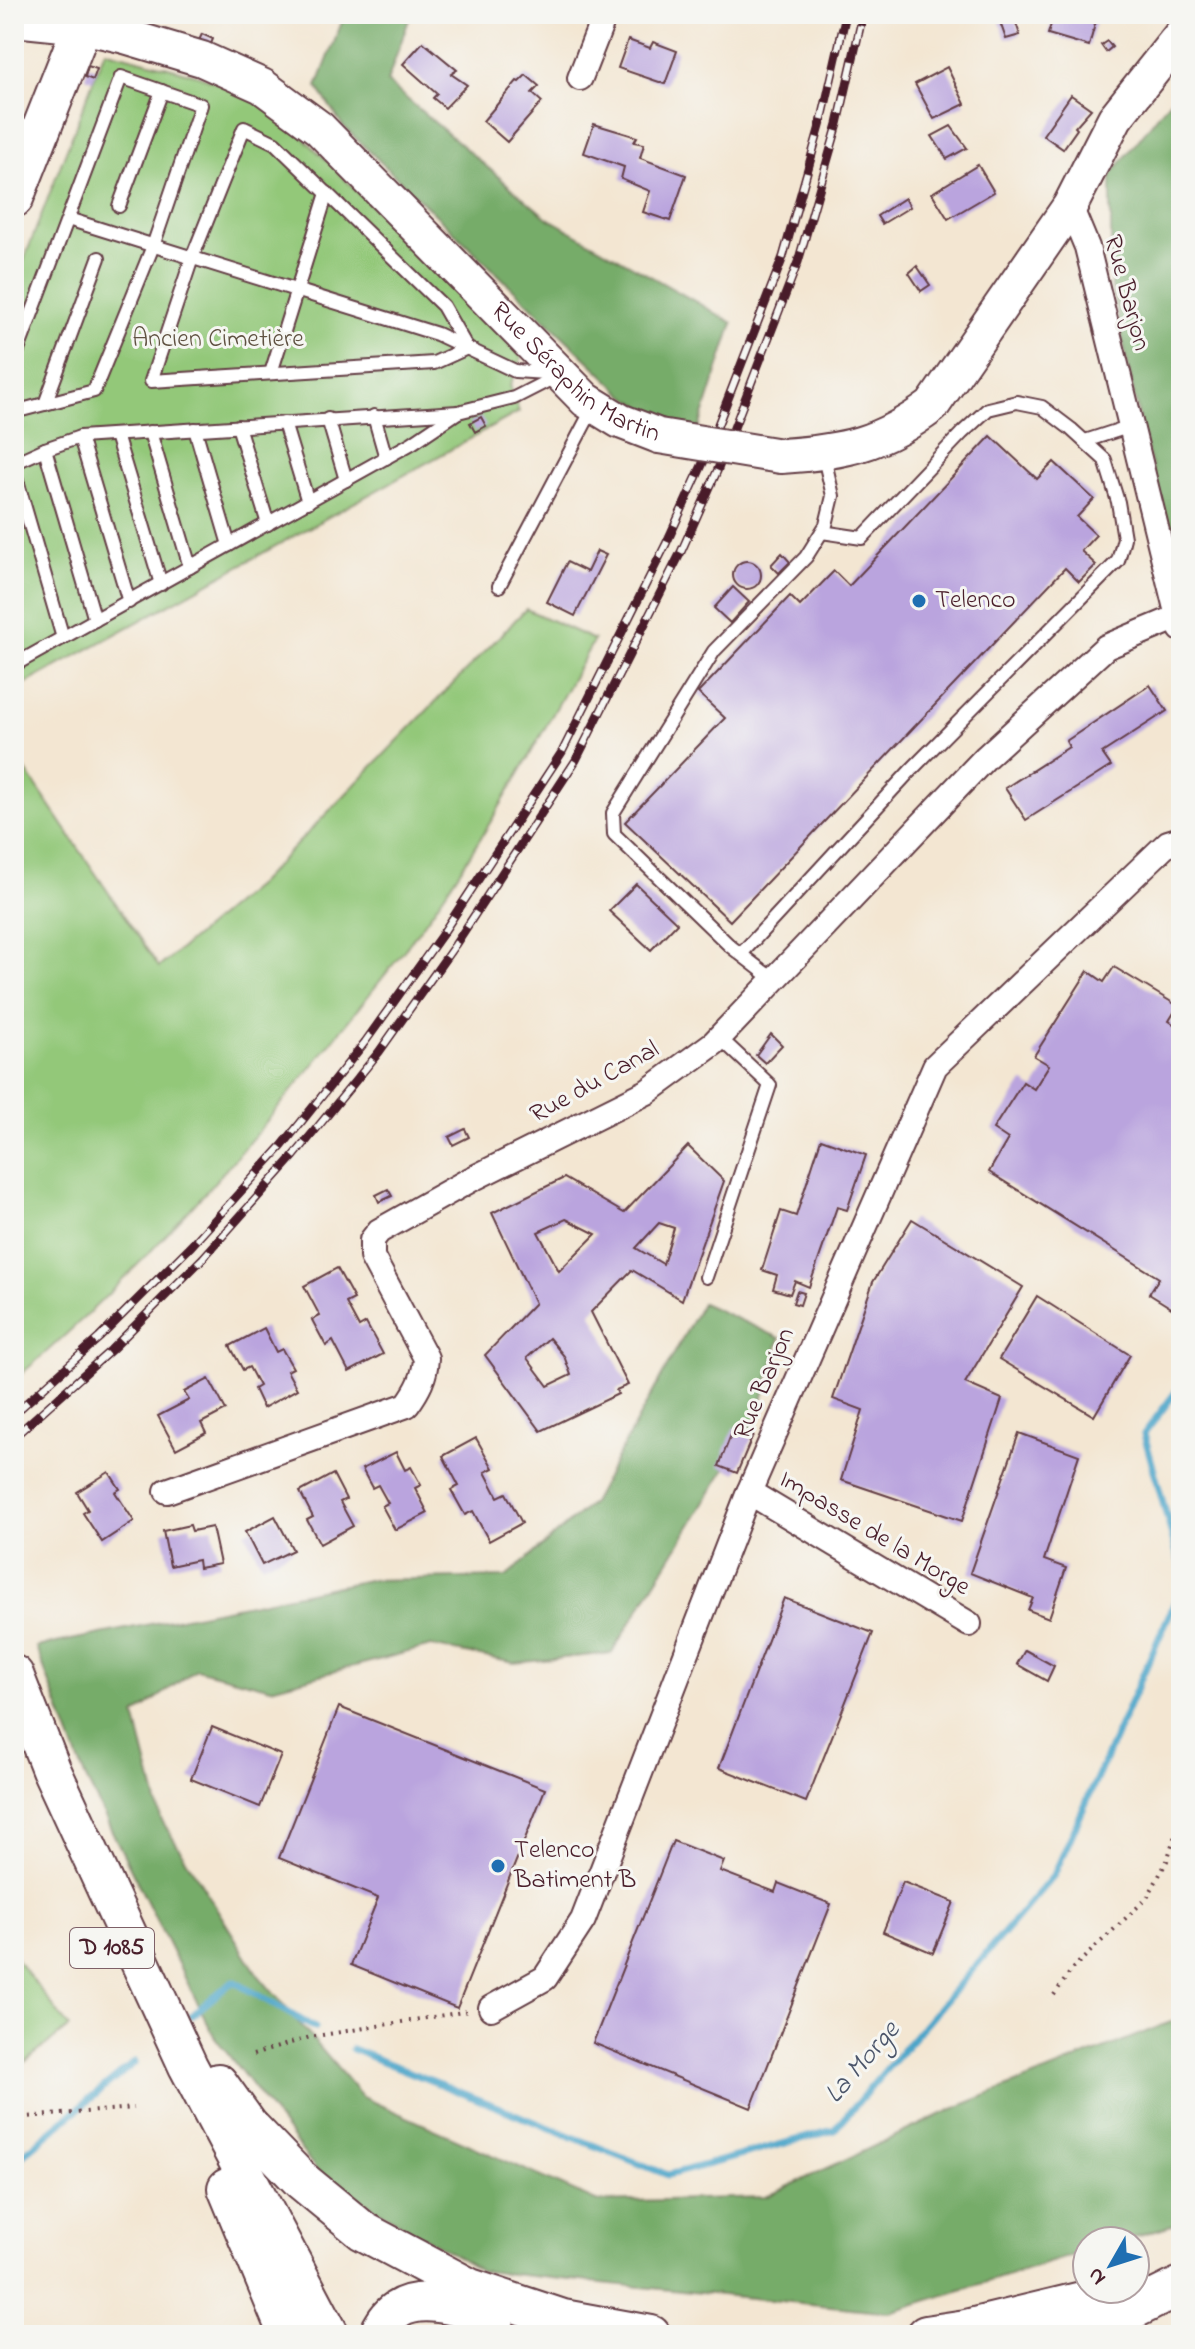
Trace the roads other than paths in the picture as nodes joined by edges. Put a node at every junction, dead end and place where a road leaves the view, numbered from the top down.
1 (605, 14) edge
2 (14, 19) edge
3 (72, 21) edge
4 (1181, 35) edge
5 (580, 78) dead end
6 (162, 91) junction
7 (327, 193) junction
8 (14, 198) edge
9 (119, 206) dead end
10 (1070, 206) junction
11 (68, 219) junction
12 (153, 246) junction
13 (99, 258) dead end
14 (192, 258) junction
15 (297, 290) junction
16 (467, 348) junction
17 (14, 361) edge
18 (271, 373) junction
19 (561, 374) junction
20 (45, 404) junction
21 (595, 405) junction
22 (14, 412) edge
23 (458, 412) junction
24 (374, 416) junction
25 (328, 419) junction
26 (284, 423) junction
27 (238, 426) junction
28 (1131, 426) junction
29 (195, 429) junction
30 (150, 432) junction
31 (116, 435) junction
32 (80, 437) junction
33 (1085, 441) junction
34 (45, 449) junction
35 (823, 453) junction
36 (386, 458) junction
37 (14, 463) edge
38 (14, 470) edge
39 (346, 480) junction
40 (308, 502) junction
41 (268, 524) junction
42 (822, 532) junction
43 (229, 545) junction
44 (190, 567) junction
45 (161, 584) junction
46 (499, 586) dead end
47 (129, 602) junction
48 (95, 620) junction
49 (1180, 623) edge
50 (63, 638) junction
51 (14, 665) edge
52 (1181, 839) edge
53 (741, 954) junction
54 (774, 980) junction
55 (719, 1037) junction
56 (706, 1277) dead end
57 (167, 1491) dead end
58 (749, 1492) junction
59 (969, 1624) dead end
60 (14, 1675) edge
61 (14, 1725) edge
62 (124, 1926) junction
63 (491, 2008) road end
64 (218, 2167) junction
65 (1181, 2273) edge
66 (1151, 2283) edge
67 (1181, 2286) edge
68 (1071, 2303) edge
69 (288, 2335) edge
70 (310, 2335) edge
71 (330, 2335) edge
72 (378, 2335) edge
73 (553, 2335) edge
74 (651, 2335) edge
75 (926, 2335) edge
76 (1082, 2335) edge

1 - 5 street
2 - 3 street, Rue Séraphin Martin
3 - 8 main road
3 - 19 street, Rue Séraphin Martin
4 - 10 street, Rue Séraphin Martin
6 - 9 lane
6 - 11 lane
6 - 12 lane
7 - 14 lane
7 - 15 lane
7 - 16 lane
10 - 28 street, Rue Barjon
10 - 35 street, Rue Séraphin Martin
11 - 12 lane
11 - 17 lane
12 - 14 lane
12 - 20 lane
13 - 20 lane
14 - 15 lane
14 - 18 lane
15 - 16 lane
15 - 18 lane
16 - 18 lane
16 - 19 lane
19 - 21 street, Rue Séraphin Martin
19 - 23 lane
20 - 22 lane
21 - 35 street, Rue Séraphin Martin, bridge
21 - 46 lane
23 - 24 lane
23 - 36 lane
24 - 25 lane
24 - 36 lane
25 - 26 lane
25 - 39 lane
26 - 27 lane
26 - 40 lane
27 - 29 lane
27 - 41 lane
28 - 33 lane
28 - 49 street, Rue Barjon
29 - 30 lane
29 - 43 lane
30 - 31 lane
30 - 44 lane
31 - 32 lane
31 - 45 lane
32 - 34 lane
32 - 47 lane
33 - 42 lane
33 - 53 lane
34 - 37 lane
34 - 48 lane
35 - 42 lane
36 - 39 lane
38 - 50 lane
39 - 40 lane
40 - 41 lane
41 - 43 lane
42 - 53 lane
43 - 44 lane
44 - 45 lane
45 - 47 lane
47 - 48 lane
48 - 50 lane
49 - 54 street, Rue du Canal
50 - 51 lane
52 - 58 street, Rue Barjon
53 - 54 lane
54 - 55 street, Rue du Canal
55 - 56 lane
55 - 57 street, Rue du Canal
58 - 59 street, Impasse de la Morge
58 - 63 street, Rue Barjon
60 - 62 main road, D 1085
61 - 64 main road, D 1085
62 - 71 main road, D 1085
62 - 74 main road
64 - 69 main road
64 - 70 main road, D 1085
65 - 66 main road
67 - 76 main road
68 - 75 main road
72 - 73 main road

